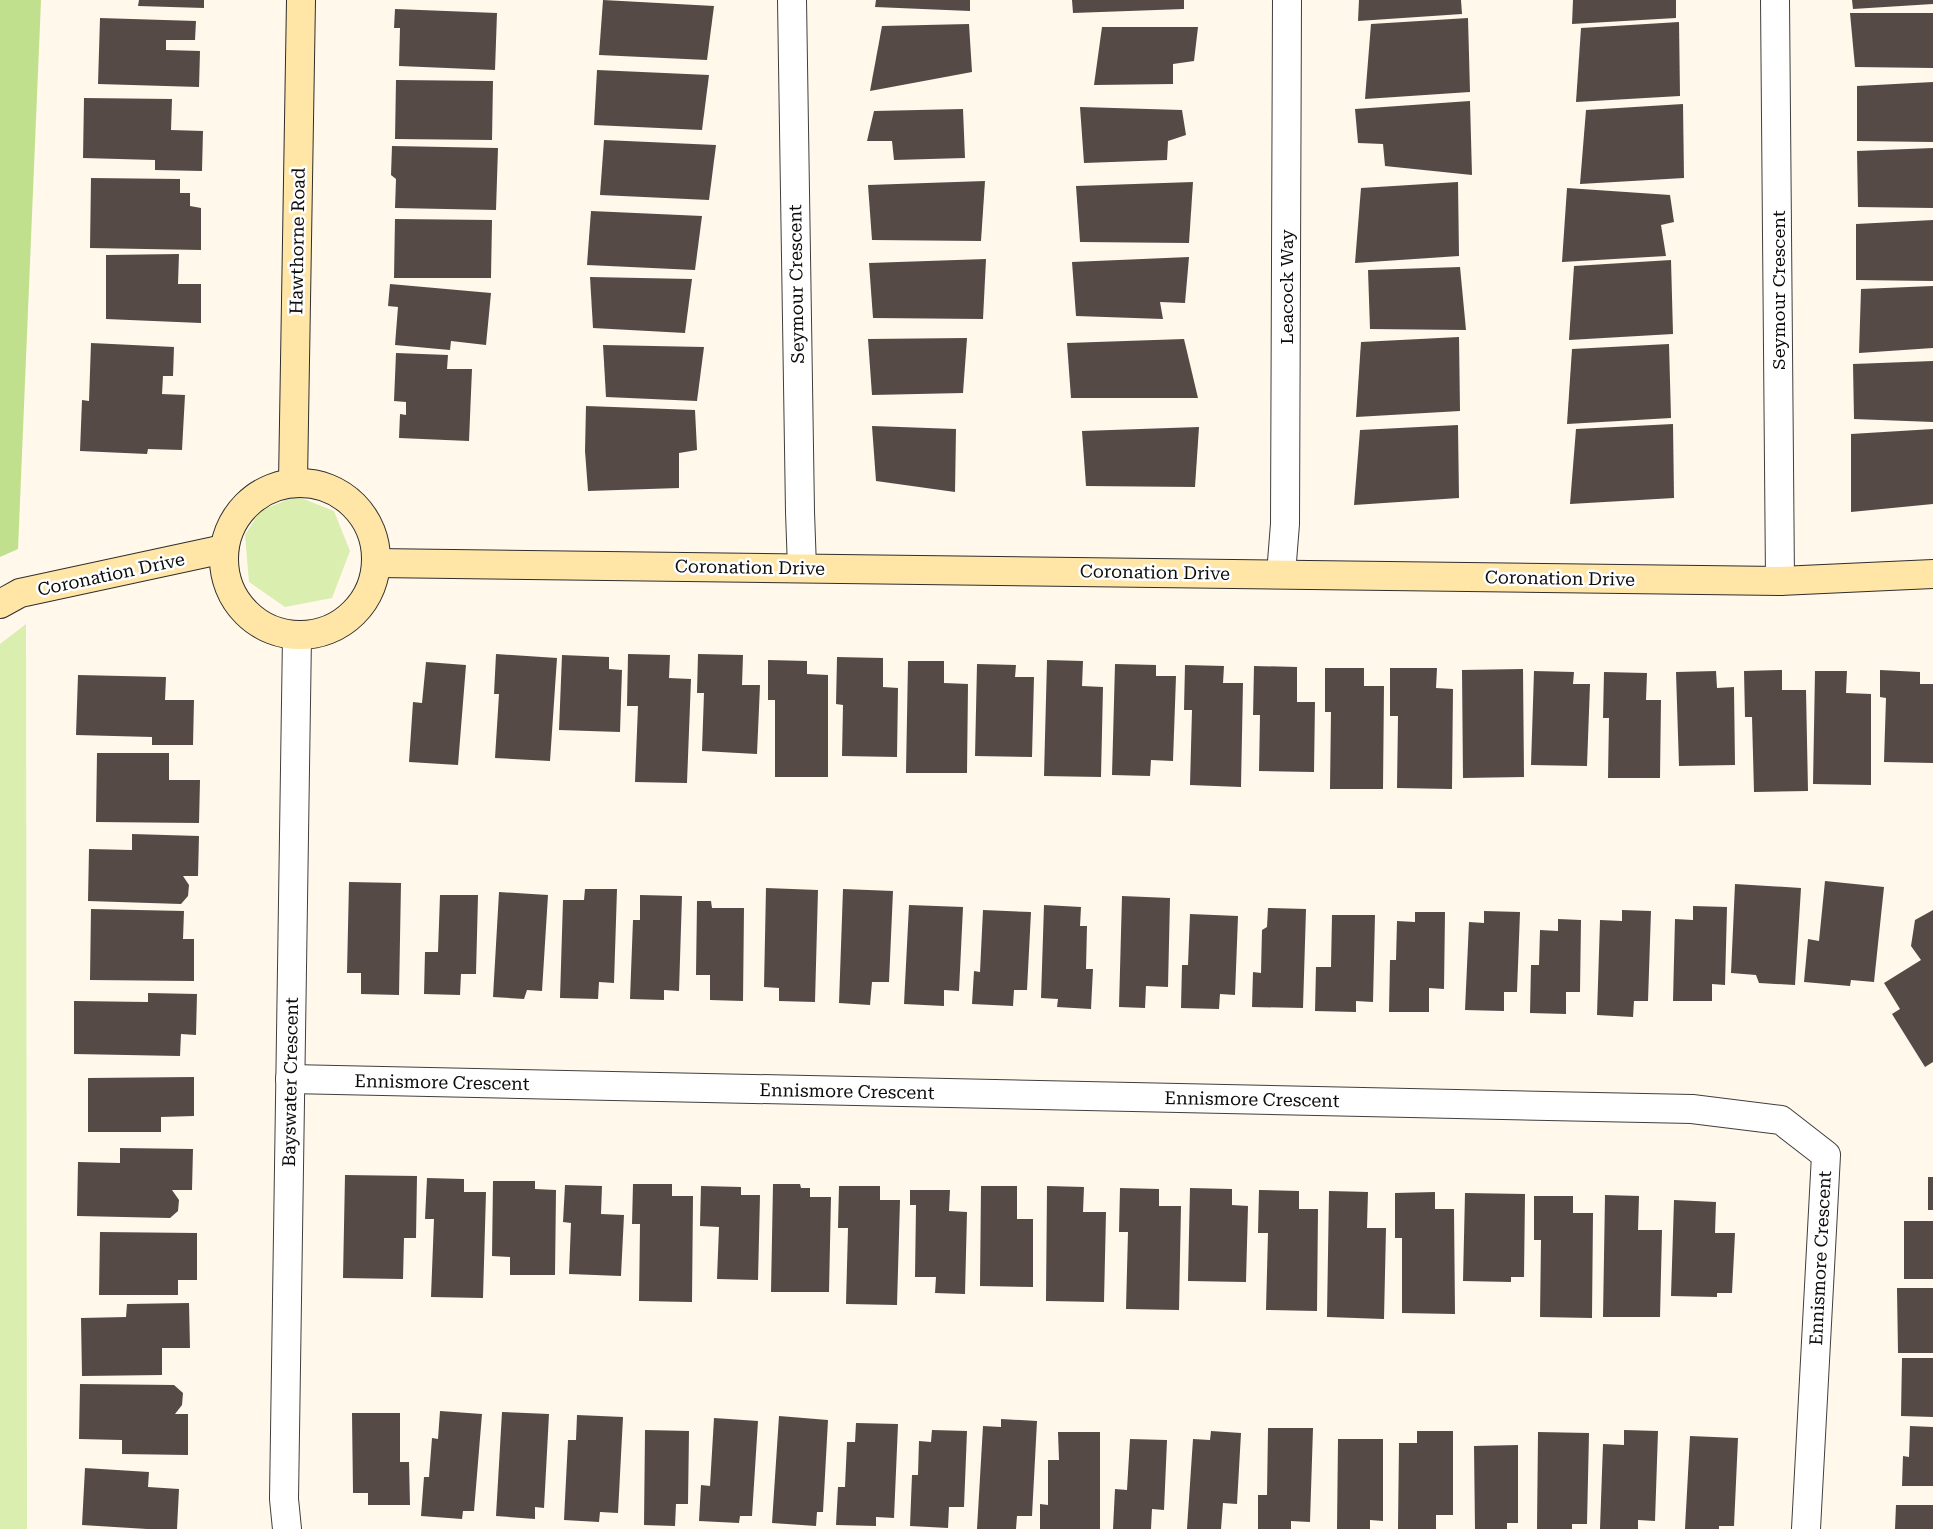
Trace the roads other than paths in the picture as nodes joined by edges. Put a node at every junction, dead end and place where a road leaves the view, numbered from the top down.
1 (301, 0) edge
2 (792, 0) edge
3 (1287, 0) edge
4 (1775, 0) edge
5 (293, 482) junction
6 (224, 549) junction
7 (376, 563) junction
8 (802, 568) junction
9 (1281, 574) junction
10 (1933, 574) edge
11 (1780, 580) junction
12 (0, 604) edge
13 (297, 636) junction
14 (290, 1079) junction
15 (287, 1529) edge
16 (1806, 1529) edge

1 - 5 street, Hawthorne Road
2 - 8 street, Seymour Crescent
3 - 9 street, Leacock Way
4 - 11 street, Seymour Crescent
5 - 6 street
5 - 7 street
6 - 12 street, Coronation Drive
6 - 13 street
7 - 8 street, Coronation Drive
7 - 13 street
8 - 9 street, Coronation Drive
9 - 11 street, Coronation Drive
10 - 11 street, Coronation Drive
13 - 14 street, Bayswater Crescent
14 - 15 street, Bayswater Crescent
14 - 16 street, Ennismore Crescent

